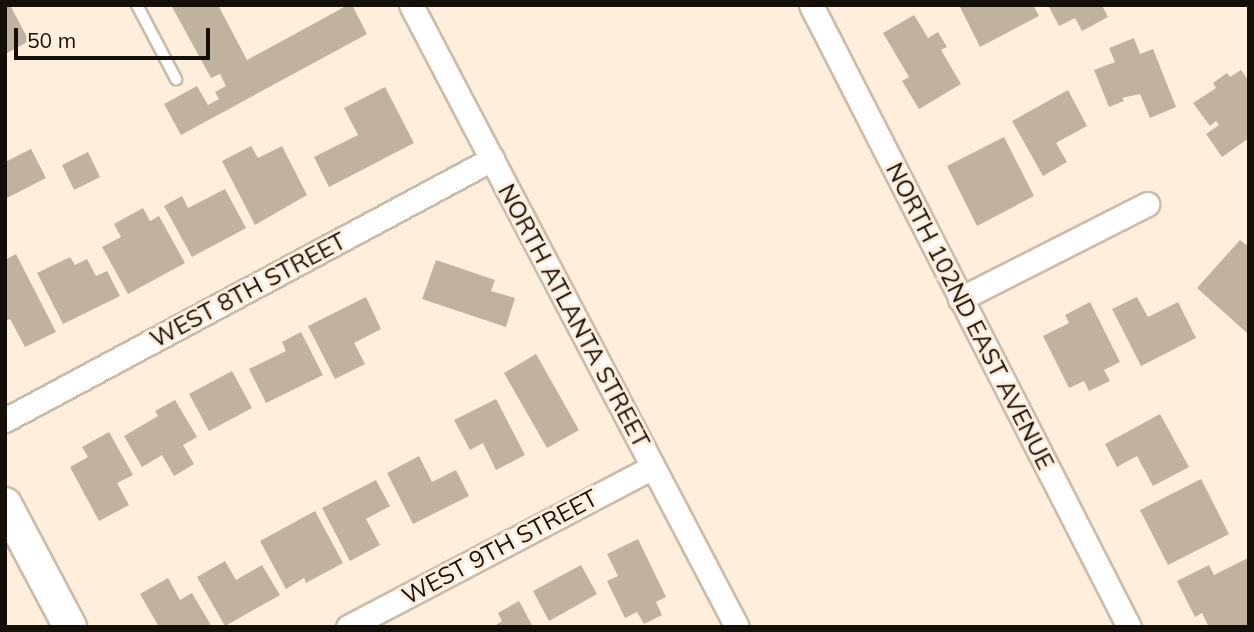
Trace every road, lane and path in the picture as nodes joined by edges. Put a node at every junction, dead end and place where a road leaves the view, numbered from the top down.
1 (137, 5) edge
2 (411, 5) edge
3 (811, 5) edge
4 (176, 79) dead end
5 (492, 159) junction
6 (1147, 204) dead end
7 (960, 299) junction
8 (5, 420) edge
9 (653, 467) junction
10 (5, 504) edge
11 (70, 627) edge
12 (348, 627) edge
13 (737, 627) edge
14 (1129, 627) edge

1 - 4 lane
2 - 5 street, NORTH ATLANTA STREET
3 - 7 street, NORTH 102ND EAST AVENUE
5 - 8 street, WEST 8TH STREET
5 - 9 street, NORTH ATLANTA STREET
6 - 7 street
7 - 14 street, NORTH 102ND EAST AVENUE
9 - 12 street, WEST 9TH STREET
9 - 13 street, NORTH ATLANTA STREET
10 - 11 main road

